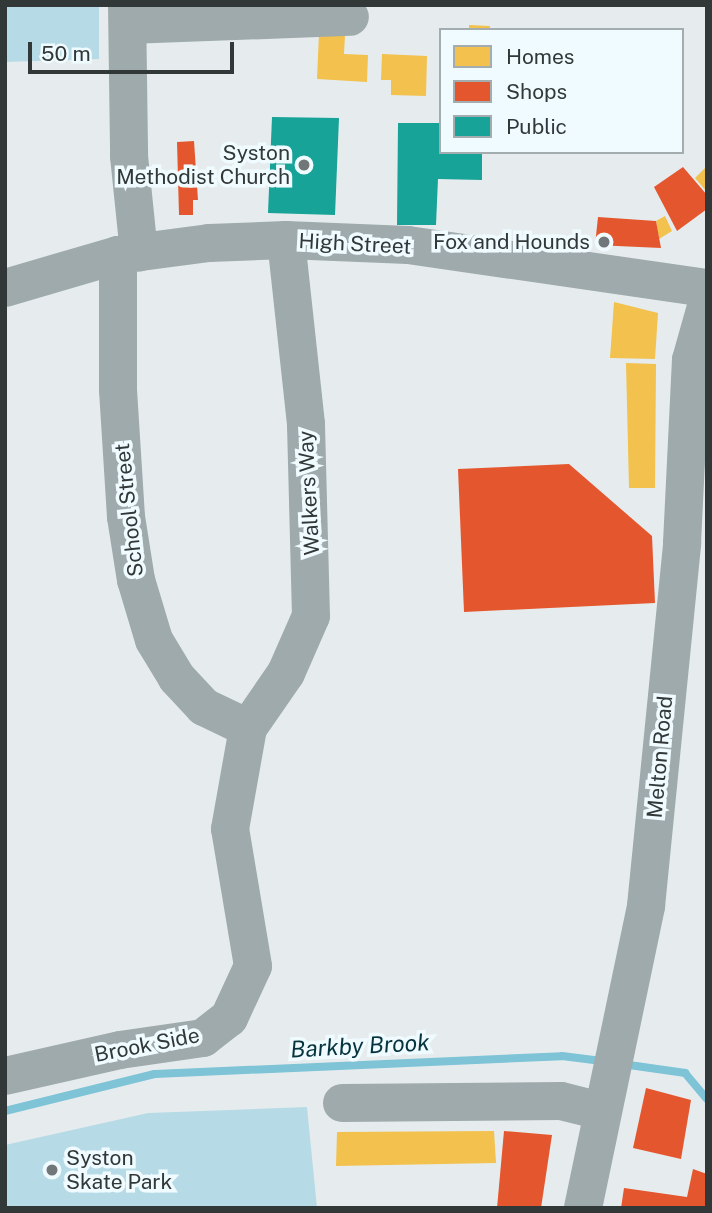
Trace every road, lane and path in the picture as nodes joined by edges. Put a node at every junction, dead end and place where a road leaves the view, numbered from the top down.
1 (128, 15) edge
2 (350, 17) dead end
3 (286, 240) junction
4 (129, 253) junction
5 (5, 288) edge
6 (707, 288) edge
7 (707, 303) edge
8 (248, 728) junction
9 (5, 1076) edge
10 (603, 1101) junction
11 (342, 1103) dead end
12 (583, 1208) edge

1 - 2 street
1 - 4 street, School Street
3 - 4 street, High Street
3 - 6 street, High Street
3 - 8 street, Walkers Way
4 - 5 street, High Street
4 - 8 street, School Street
7 - 10 street, Melton Road
8 - 9 street, Brook Side
10 - 11 street
10 - 12 street, Melton Road

